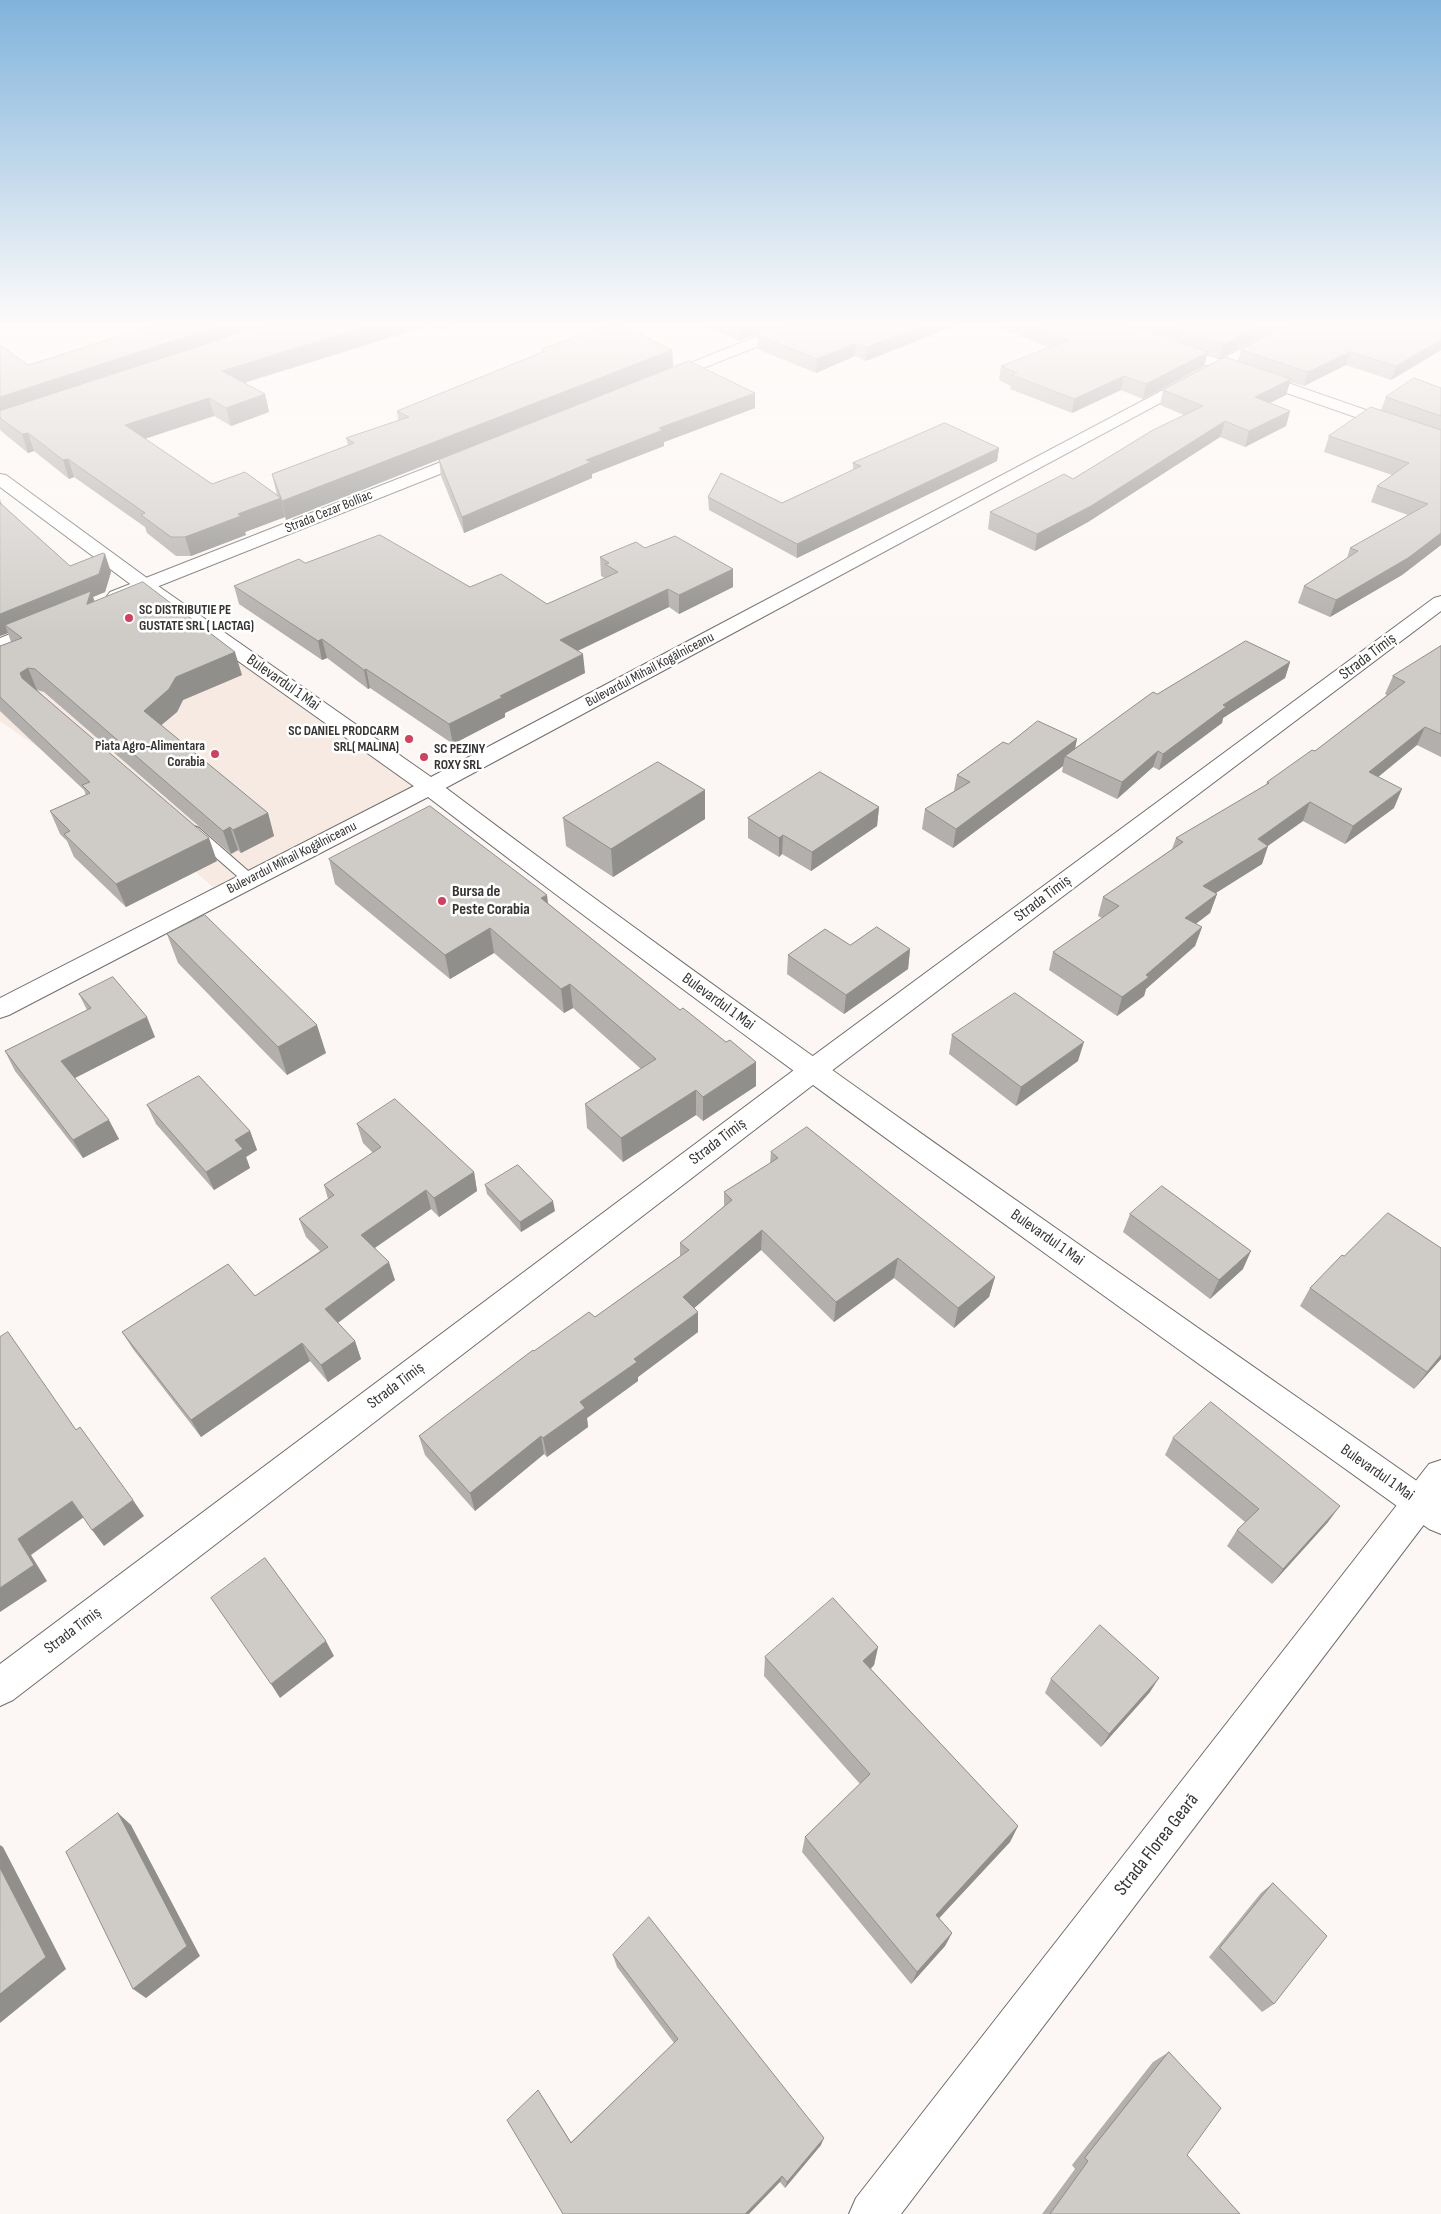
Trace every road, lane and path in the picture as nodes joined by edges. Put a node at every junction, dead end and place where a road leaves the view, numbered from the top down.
1 (1105, 428) edge
2 (1402, 428) edge
3 (1441, 442) edge
4 (485, 450) edge
5 (0, 479) edge
6 (144, 585) junction
7 (1441, 602) edge
8 (99, 604) edge
9 (63, 619) edge
10 (0, 645) edge
11 (430, 787) junction
12 (184, 823) edge
13 (250, 880) junction
14 (0, 1009) edge
15 (812, 1071) junction
16 (1434, 1499) edge
17 (0, 1686) edge
18 (872, 2214) edge

1 - 11 street, Bulevardul Mihail Kogălniceanu
2 - 3 street
4 - 6 street, Strada Cezar Bolliac
5 - 6 street, Bulevardul 1 Mai
6 - 8 street, Strada Cezar Bolliac
6 - 11 street, Bulevardul 1 Mai
7 - 15 street, Strada Timiș
9 - 10 street
11 - 13 street, Bulevardul Mihail Kogălniceanu
11 - 15 street, Bulevardul 1 Mai
12 - 13 lane
13 - 14 street, Bulevardul Mihail Kogălniceanu
15 - 16 street, Bulevardul 1 Mai
15 - 17 street, Strada Timiș
16 - 18 street, Strada Florea Geară

